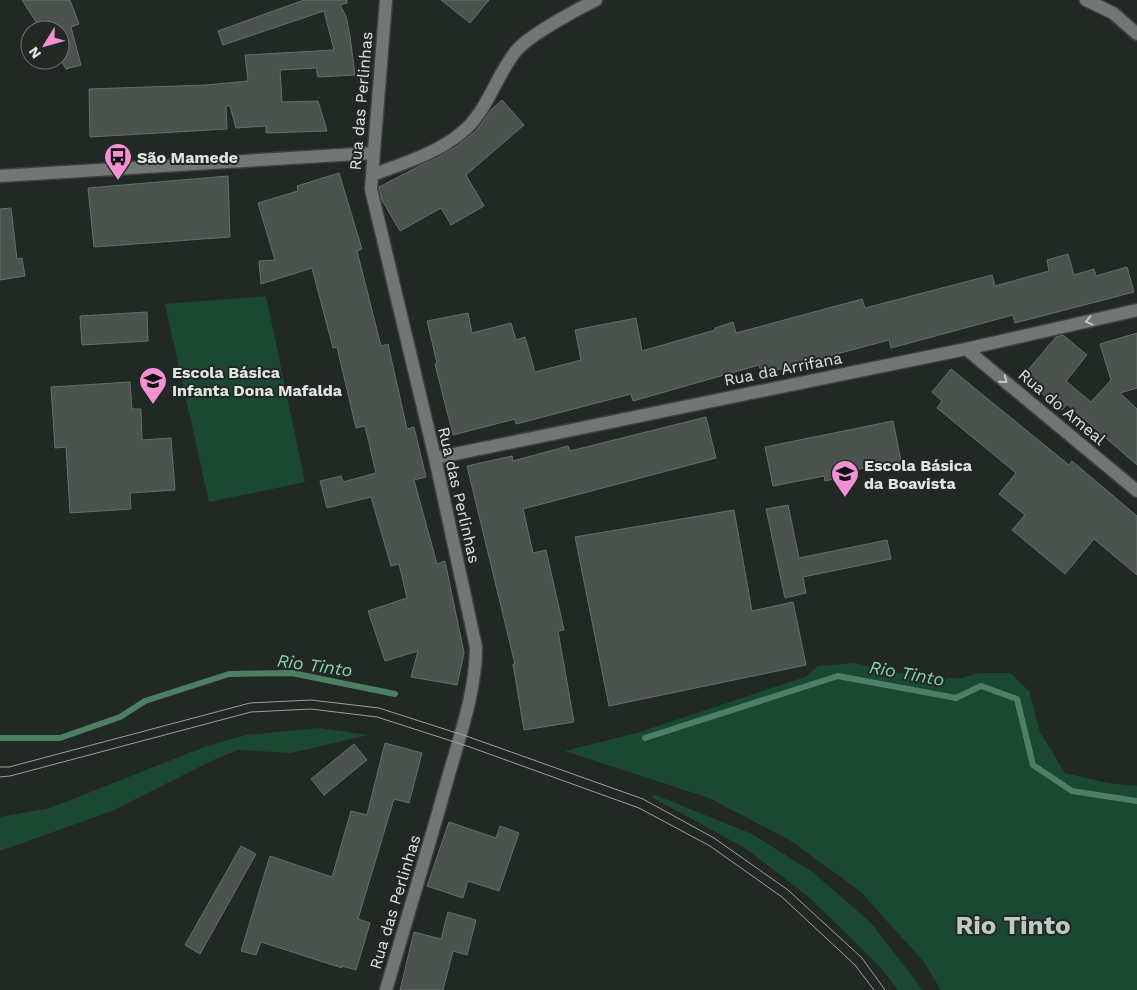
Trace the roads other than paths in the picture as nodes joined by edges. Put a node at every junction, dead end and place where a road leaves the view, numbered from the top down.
1 (386, 0) edge
2 (596, 0) edge
3 (1086, 0) edge
4 (1137, 34) edge
5 (373, 153) junction
6 (372, 175) junction
7 (0, 176) edge
8 (1137, 310) edge
9 (966, 349) junction
10 (435, 458) junction
11 (1137, 491) edge
12 (386, 990) edge

1 - 5 street, Rua das Perlinhas
2 - 6 street
3 - 4 street
5 - 6 street, Rua das Perlinhas
5 - 7 street
6 - 10 street, Rua das Perlinhas
8 -> 9 street, Rua da Arrifana
9 - 10 street, Rua da Arrifana
9 -> 11 street, Rua do Ameal
10 - 12 street, Rua das Perlinhas

